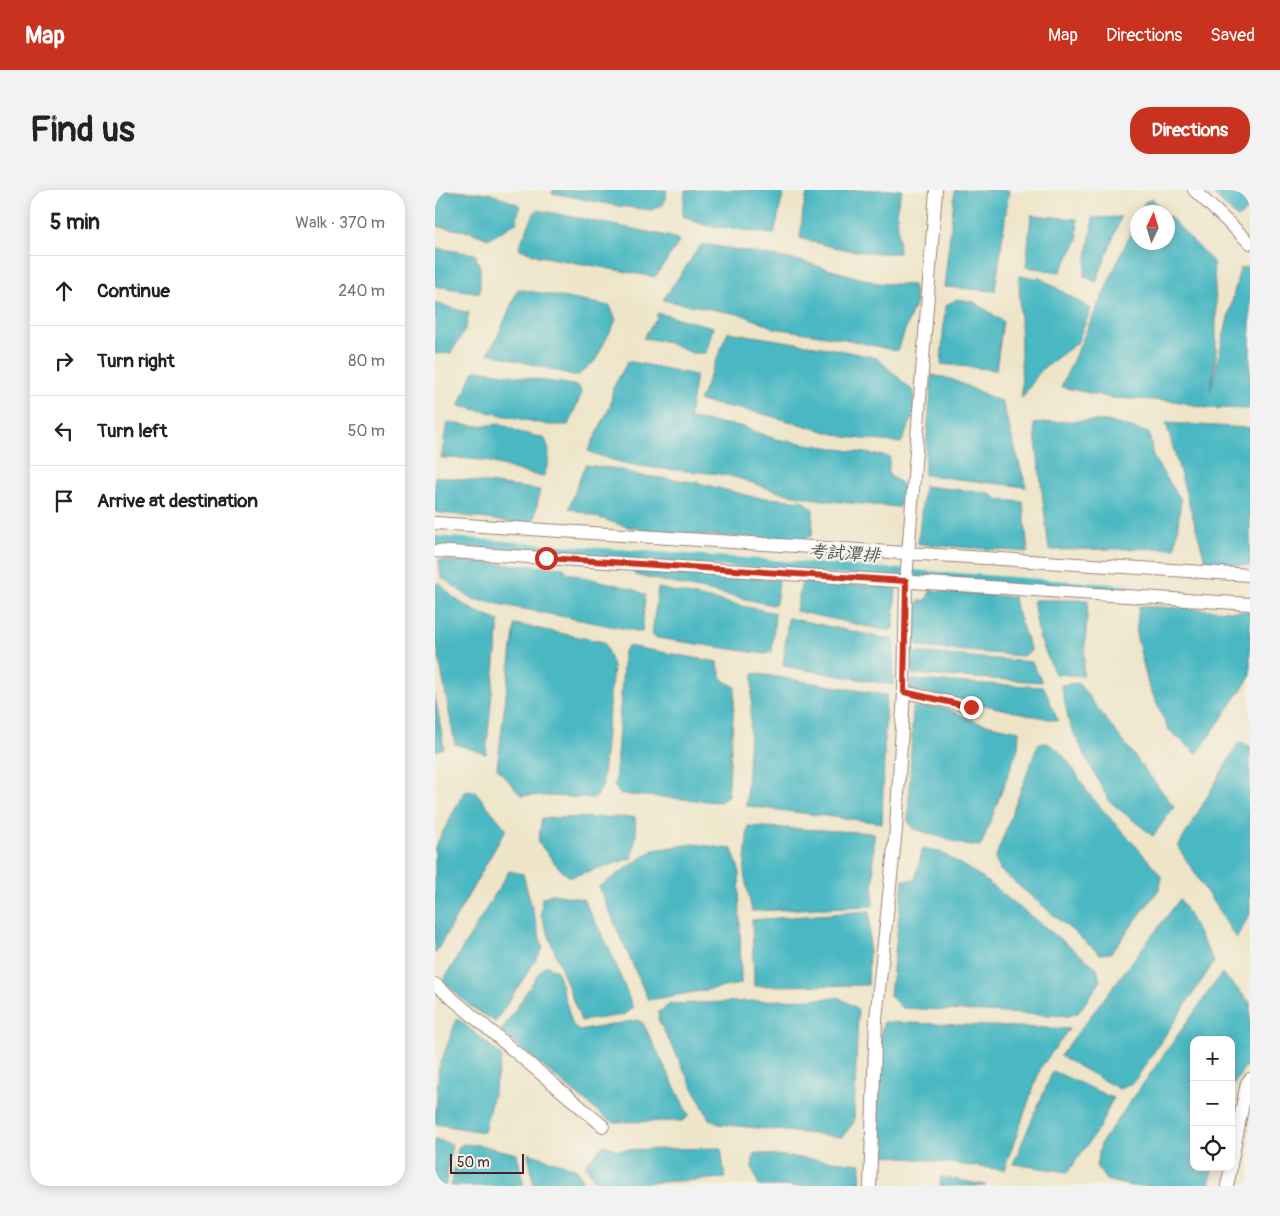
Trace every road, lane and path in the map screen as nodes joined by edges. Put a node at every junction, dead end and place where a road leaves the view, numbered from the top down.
1 (937, 190) edge
2 (1195, 190) edge
3 (1249, 241) edge
4 (435, 523) edge
5 (435, 551) edge
6 (909, 554) junction
7 (1250, 574) edge
8 (906, 579) junction
9 (1250, 604) edge
10 (904, 692) junction
11 (971, 707) dead end
12 (435, 984) edge
13 (1250, 1079) edge
14 (603, 1126) dead end
15 (1235, 1145) edge
16 (1230, 1171) edge
17 (870, 1186) edge
18 (1227, 1186) edge

1 - 6 lane
2 - 3 lane
4 - 6 lane
5 - 8 lane
6 - 7 lane
6 - 8 lane
8 - 9 lane
8 - 10 lane
10 - 11 lane
10 - 17 lane
12 - 14 lane
13 - 15 lane
16 - 18 lane

